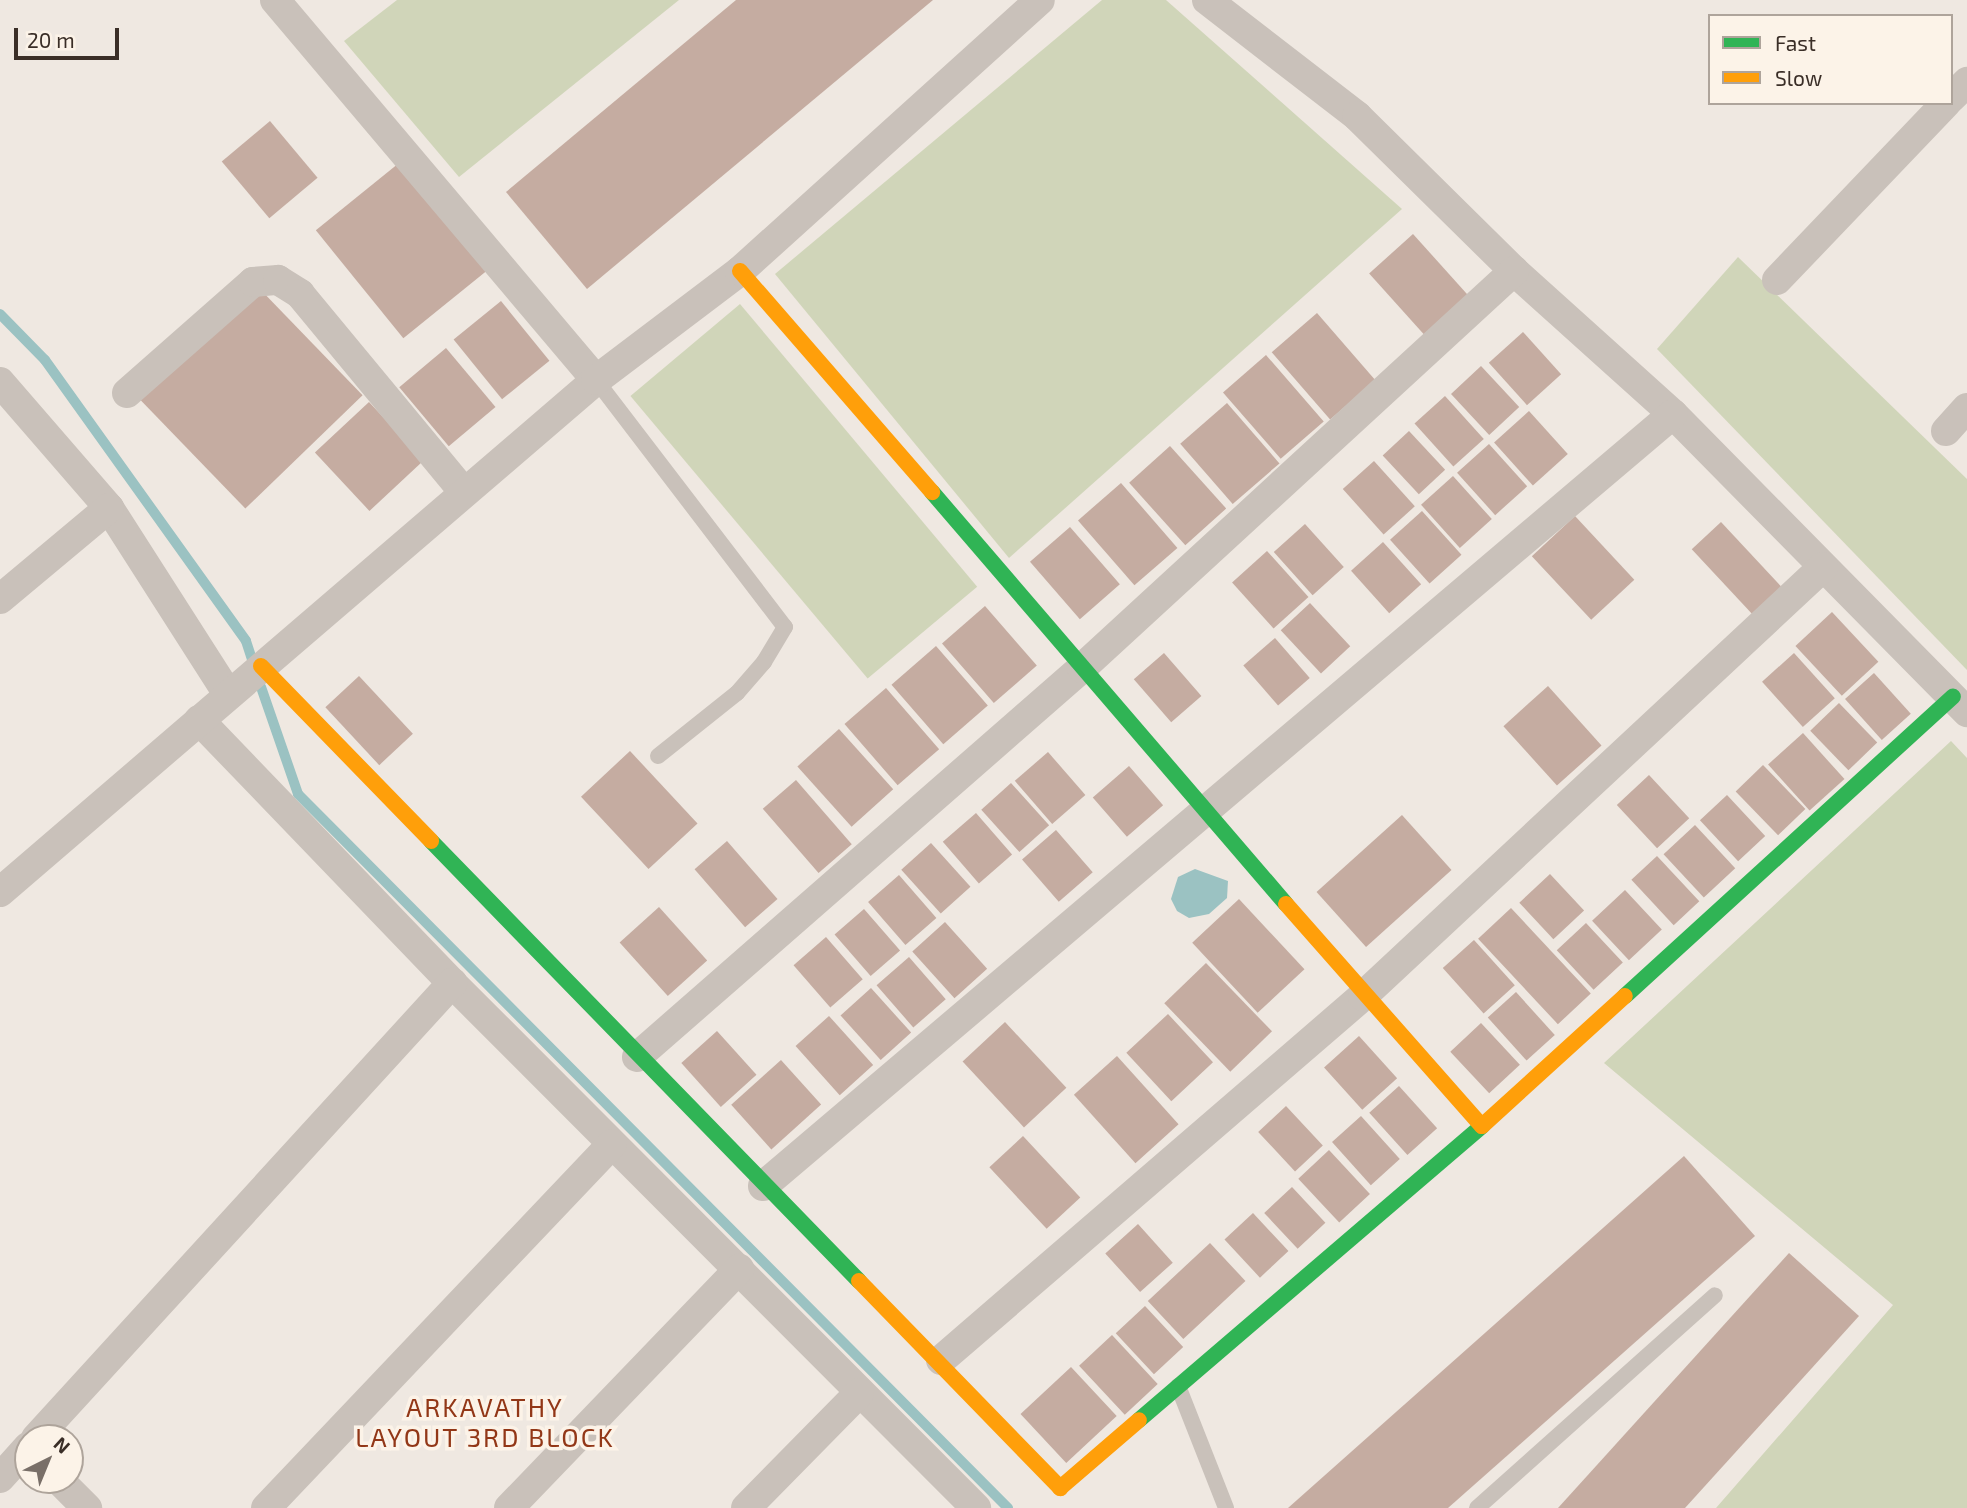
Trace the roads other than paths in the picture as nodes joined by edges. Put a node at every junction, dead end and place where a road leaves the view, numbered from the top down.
1 (275, 0) edge
2 (1040, 0) edge
3 (1207, 0) edge
4 (1967, 82) edge
5 (1953, 96) edge
6 (1944, 105) edge
7 (740, 271) junction
8 (1514, 271) junction
9 (1777, 280) dead end
10 (596, 380) junction
11 (0, 383) edge
12 (127, 393) dead end
13 (1967, 408) edge
14 (1673, 414) junction
15 (1946, 431) dead end
16 (464, 492) junction
17 (109, 509) junction
18 (1823, 567) junction
19 (0, 599) edge
20 (1082, 668) junction
21 (247, 677) junction
22 (1960, 705) edge
23 (199, 720) junction
24 (658, 756) dead end
25 (1208, 811) junction
26 (0, 892) edge
27 (452, 983) junction
28 (1363, 996) junction
29 (637, 1057) junction
30 (1482, 1126) junction
31 (612, 1144) junction
32 (763, 1186) junction
33 (739, 1269) junction
34 (1715, 1295) dead end
35 (941, 1360) junction
36 (1177, 1384) junction
37 (859, 1392) junction
38 (50, 1424) edge
39 (14, 1463) edge
40 (0, 1478) edge
41 (73, 1494) edge
42 (87, 1508) edge
43 (266, 1508) edge
44 (509, 1508) edge
45 (746, 1508) edge
46 (976, 1508) edge
47 (1226, 1508) edge
48 (1476, 1508) edge

1 - 10 street
2 - 7 street
3 - 8 street
4 - 5 street
6 - 9 street
7 - 10 street
7 - 20 street
8 - 14 street
8 - 20 street
10 - 16 street
10 - 24 lane
11 - 17 street
12 - 16 street
13 - 15 street
14 - 18 street
14 - 25 street
16 - 21 street
17 - 19 street
17 - 21 street
18 - 22 street
18 - 28 street
20 - 25 street
20 - 29 street
21 - 23 street
21 - 29 street
22 - 30 street
23 - 26 street
23 - 27 street
25 - 28 street
25 - 32 street
27 - 31 street
27 - 38 street
28 - 30 street
28 - 35 street
29 - 32 street
30 - 36 street
31 - 33 street
31 - 43 street
32 - 35 street
33 - 37 street
33 - 44 street
34 - 48 lane
35 - 36 street
36 - 47 lane
37 - 45 street
37 - 46 street
39 - 40 street
41 - 42 street

